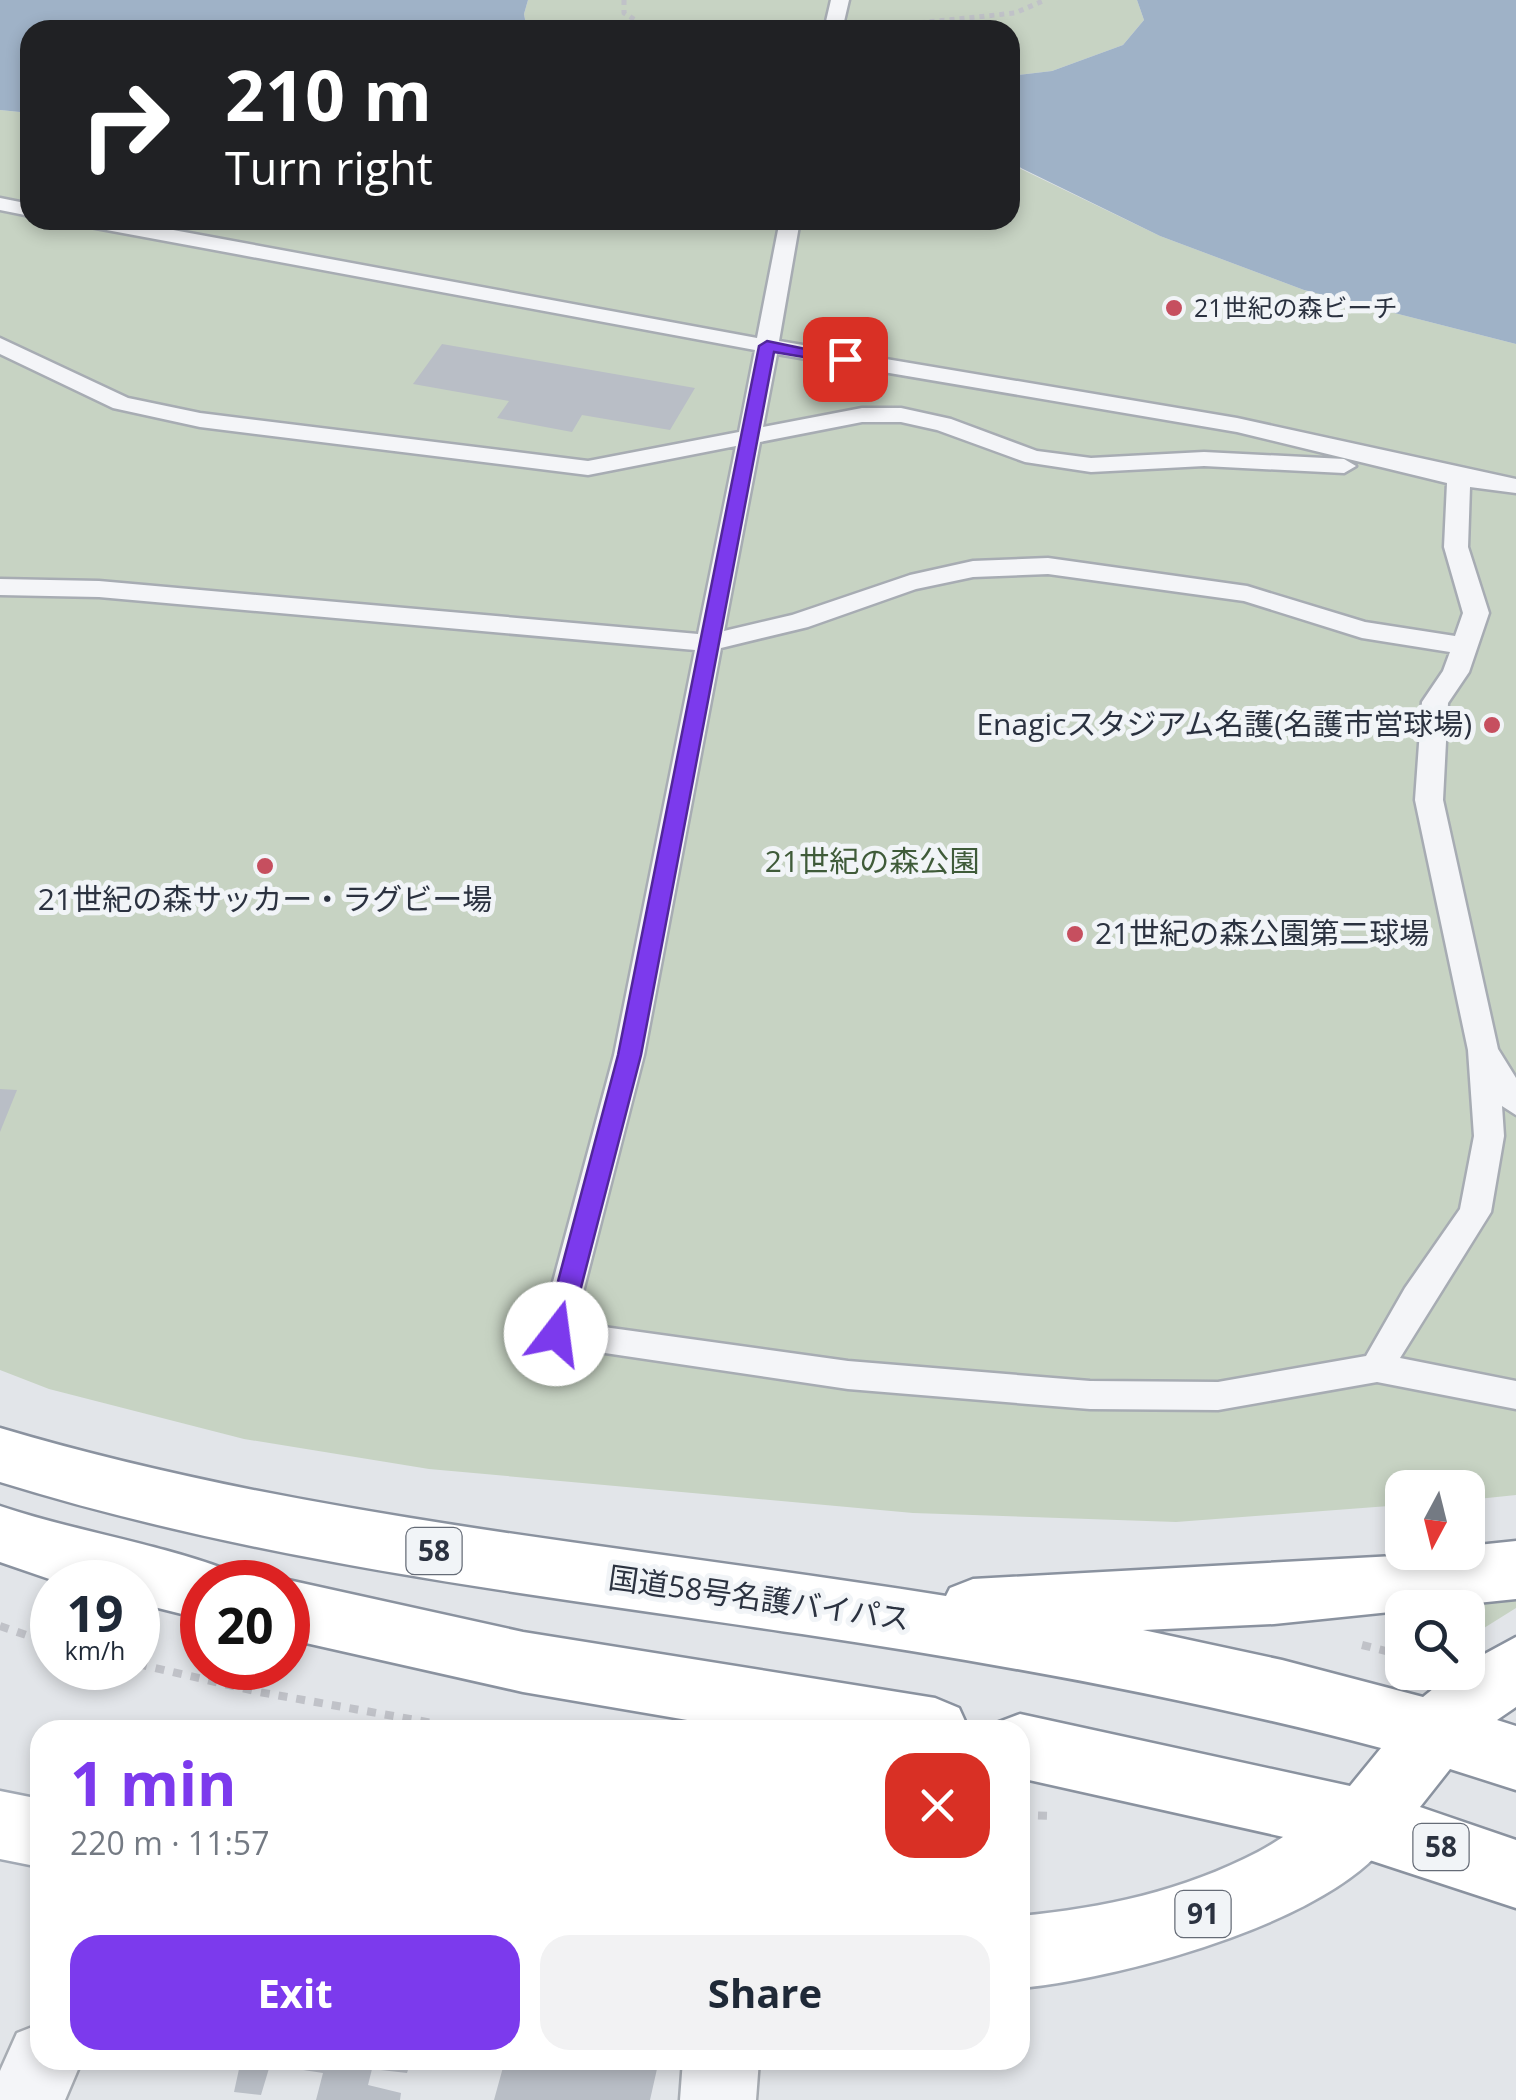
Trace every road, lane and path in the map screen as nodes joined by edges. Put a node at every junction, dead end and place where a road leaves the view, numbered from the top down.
1 (624, 0) edge
2 (1045, 0) edge
3 (635, 20) edge
4 (946, 20) edge
5 (139, 230) edge
6 (788, 230) edge
7 (0, 345) edge
8 (767, 346) junction
9 (747, 440) junction
10 (1459, 476) junction
11 (1516, 486) edge
12 (0, 587) edge
13 (707, 642) junction
14 (1465, 646) junction
15 (1483, 1050) junction
16 (1516, 1104) edge
17 (1378, 1368) junction
18 (1516, 1396) edge
19 (0, 1454) edge
20 (0, 1534) edge
21 (1516, 1570) edge
22 (180, 1585) edge
23 (310, 1615) edge
24 (875, 1616) junction
25 (0, 1626) edge
26 (30, 1636) edge
27 (523, 1662) junction
28 (1516, 1668) edge
29 (160, 1669) edge
30 (416, 1720) edge
31 (664, 1720) edge
32 (874, 1720) edge
33 (1436, 1731) junction
34 (1030, 1748) edge
35 (1516, 1758) edge
36 (1366, 1822) junction
37 (0, 1825) edge
38 (30, 1832) edge
39 (1516, 1874) edge
40 (1030, 1952) edge
41 (720, 2070) edge
42 (718, 2100) edge

1 - 3 path
2 - 4 path
5 - 8 lane
6 - 8 lane
7 - 9 lane
8 - 9 lane
8 - 10 lane
9 - 10 lane
9 - 13 lane
10 - 11 lane
10 - 14 lane
12 - 13 lane
13 - 14 lane
13 - 17 lane
14 - 15 lane
15 - 16 lane
15 - 17 lane
17 - 18 lane
19 - 24 main road, 国道58号名護バイパス / 58
20 - 22 main road
21 - 24 main road
23 - 27 main road
24 - 33 main road, 国道58号名護バイパス / 58
25 - 26 path
27 - 31 main road
27 - 32 main road
28 - 33 main road
29 - 30 path
33 - 35 main road, 国道58号名護バイパス / 58
33 - 36 main road
34 - 36 main road, 58
36 - 39 main road, 58
36 - 40 main road, 91
37 - 38 main road
41 - 42 street

